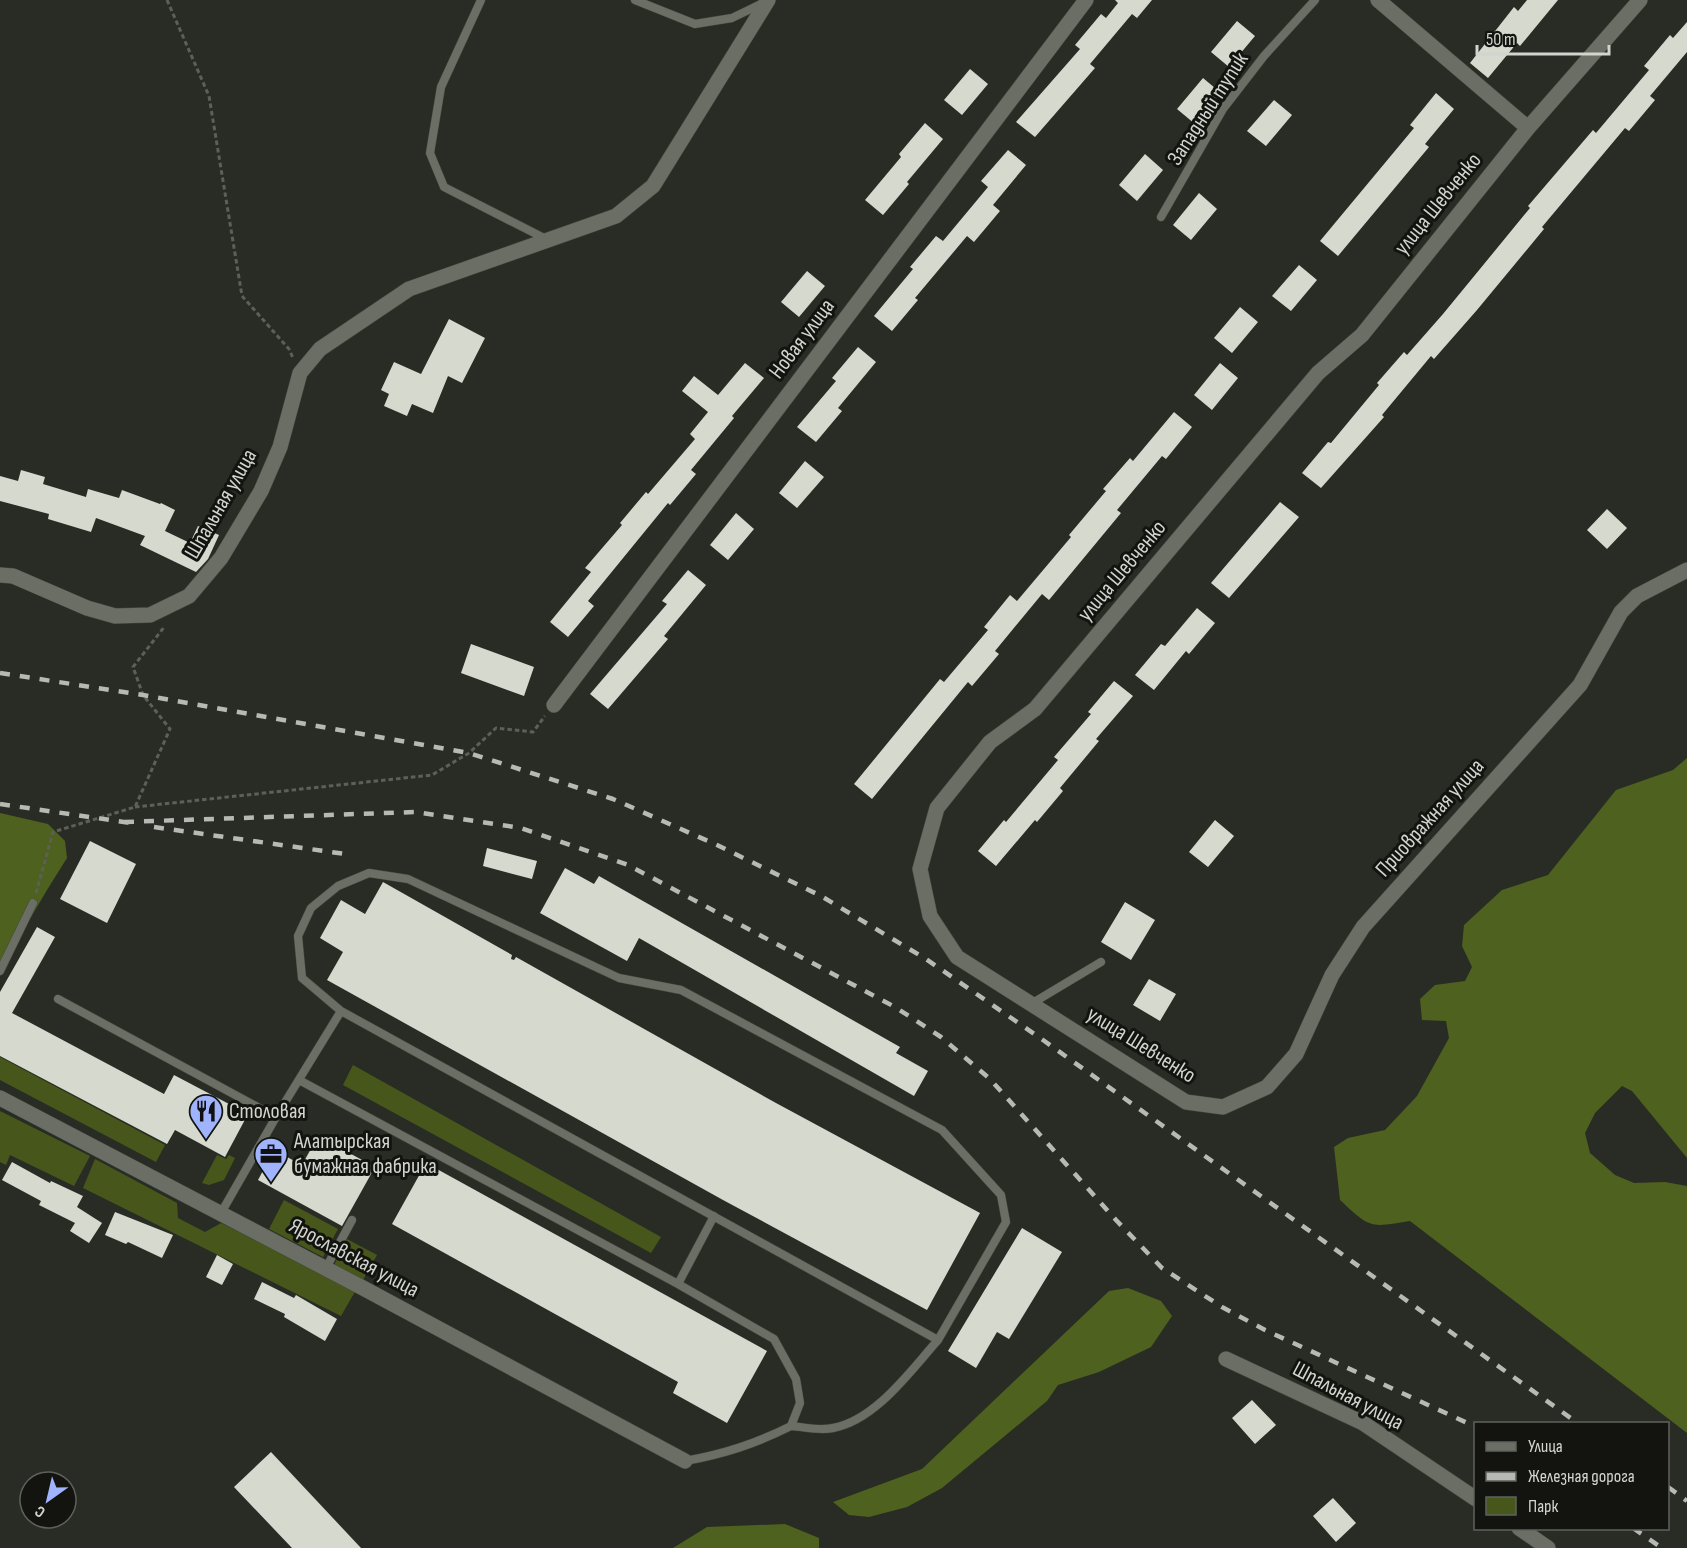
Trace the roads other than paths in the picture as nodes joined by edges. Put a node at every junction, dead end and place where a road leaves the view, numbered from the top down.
1 (481, 0) edge
2 (635, 0) edge
3 (1086, 0) edge
4 (1315, 0) edge
5 (1378, 0) edge
6 (1640, 0) edge
7 (767, 1) edge
8 (1528, 128) junction
9 (1161, 217) dead end
10 (547, 240) junction
11 (1687, 570) edge
12 (0, 575) edge
13 (554, 705) road end
14 (33, 903) road end
15 (1101, 962) dead end
16 (0, 971) edge
17 (58, 999) dead end
18 (1031, 1004) junction
19 (341, 1011) junction
20 (299, 1080) junction
21 (0, 1098) edge
22 (1223, 1107) joint
23 (276, 1118) junction
24 (221, 1213) junction
25 (714, 1216) junction
26 (351, 1220) dead end
27 (326, 1268) junction
28 (678, 1284) junction
29 (938, 1340) junction
30 (1226, 1359) dead end
31 (791, 1426) junction
32 (685, 1461) joint
33 (1474, 1498) edge
34 (1522, 1530) edge
35 (1548, 1548) edge

1 - 10 lane
2 - 7 lane
3 - 13 street, Новая улица
4 - 9 lane, Западный тупик
5 - 8 street
6 - 8 street, улица Шевченко
7 - 10 street, Шпальная улица
8 - 18 street, улица Шевченко
10 - 12 street, Шпальная улица
11 - 22 street, Приовражная улица
14 - 16 lane
15 - 18 lane
17 - 23 lane
18 - 22 street, улица Шевченко
19 - 20 lane
19 - 25 lane
19 - 29 lane
20 - 23 lane
20 - 28 lane
21 - 24 street, Ярославская улица
23 - 24 lane
24 - 27 street, Ярославская улица
25 - 28 lane
25 - 29 lane
26 - 27 lane
27 - 32 street, Ярославская улица
28 - 31 lane
29 - 31 lane
30 - 33 street, Шпальная улица
31 - 32 lane
34 - 35 street

